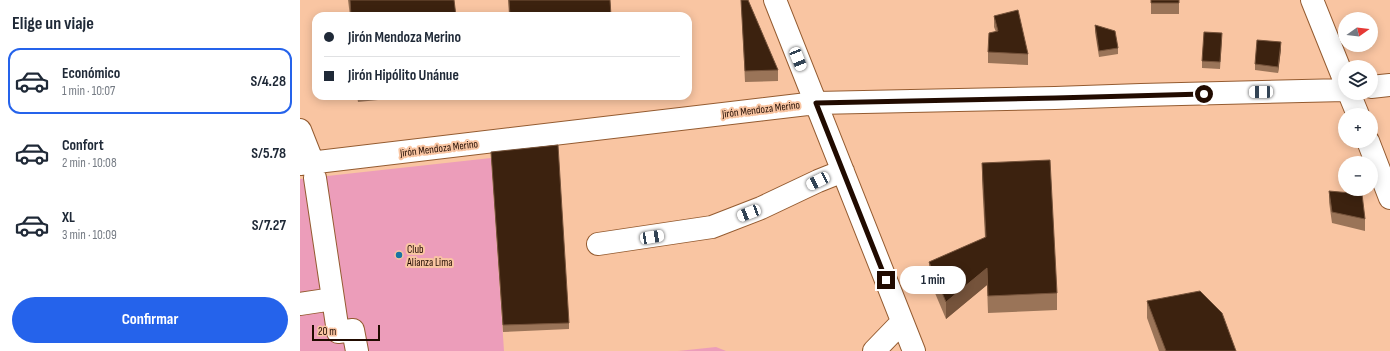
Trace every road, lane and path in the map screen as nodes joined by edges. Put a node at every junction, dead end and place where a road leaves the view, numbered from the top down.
1 (775, 0) edge
2 (1312, 0) edge
3 (1338, 65) edge
4 (1390, 85) edge
5 (1378, 86) edge
6 (1338, 90) edge
7 (816, 103) junction
8 (300, 130) edge
9 (1371, 148) edge
10 (309, 168) edge
11 (843, 171) junction
12 (1390, 198) edge
13 (598, 244) dead end
14 (333, 299) junction
15 (300, 304) edge
16 (902, 322) junction
17 (357, 351) edge
18 (874, 351) edge
19 (914, 351) edge

1 - 7 street
2 - 3 street
4 - 5 street
6 - 7 street, Jirón Mendoza Merino
7 - 10 street, Jirón Mendoza Merino
7 - 11 street
8 - 10 street
9 - 12 street
10 - 14 street
11 - 13 street
11 - 16 street
14 - 15 street
14 - 17 street
16 - 18 street
16 - 19 street

